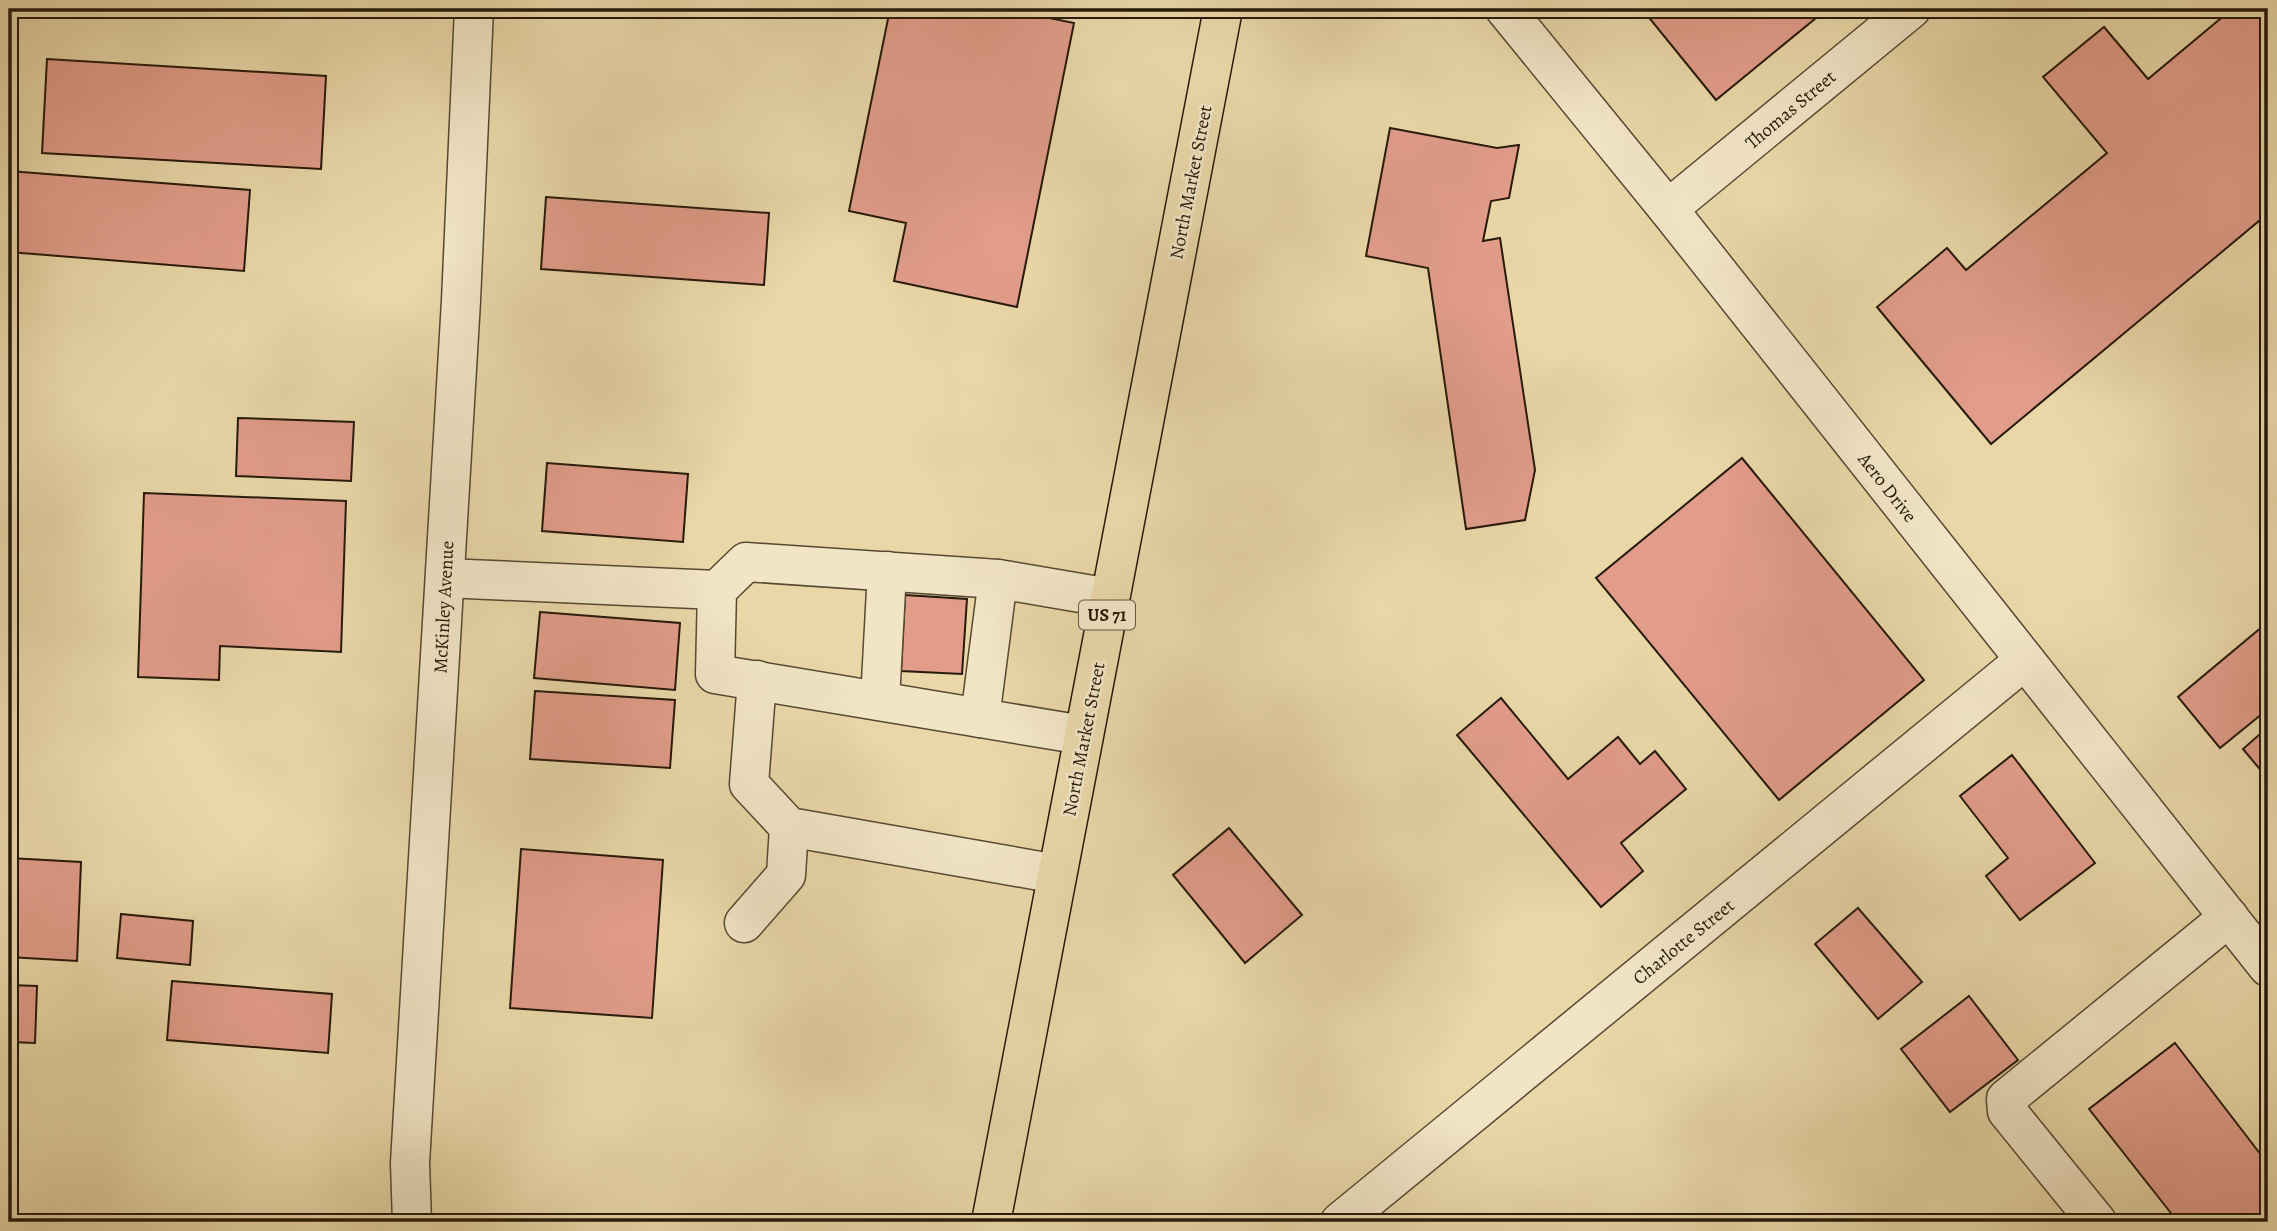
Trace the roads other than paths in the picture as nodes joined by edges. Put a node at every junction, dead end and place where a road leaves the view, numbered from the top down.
1 (474, 9) edge
2 (1223, 9) edge
3 (1505, 9) edge
4 (1911, 9) edge
5 (1668, 209) junction
6 (887, 571) junction
7 (445, 578) junction
8 (998, 579) junction
9 (717, 590) junction
10 (1110, 598) junction
11 (2025, 660) junction
12 (757, 680) junction
13 (880, 701) junction
14 (980, 718) junction
15 (1083, 735) junction
16 (789, 827) junction
17 (1057, 874) junction
18 (2229, 917) junction
19 (744, 923) dead end
20 (2268, 967) edge
21 (404, 1216) edge
22 (991, 1222) edge
23 (1340, 1222) edge
24 (2097, 1222) edge

1 - 7 street, McKinley Avenue
2 - 10 main road, North Market Street / US 71
3 - 5 street, Aero Drive
4 - 5 street, Thomas Street
5 - 11 street, Aero Drive
6 - 8 street
6 - 9 street
6 - 13 street
7 - 9 street
7 - 21 street, McKinley Avenue
8 - 10 street
8 - 14 street
9 - 12 street
10 - 15 main road, North Market Street / US 71
11 - 18 street, Aero Drive
11 - 23 street, Charlotte Street
12 - 13 street
12 - 16 street
13 - 14 street
14 - 15 street
15 - 17 main road, North Market Street / US 71
16 - 17 street
16 - 19 street
17 - 22 main road, North Market Street / US 71
18 - 20 street, Aero Drive
18 - 24 street

